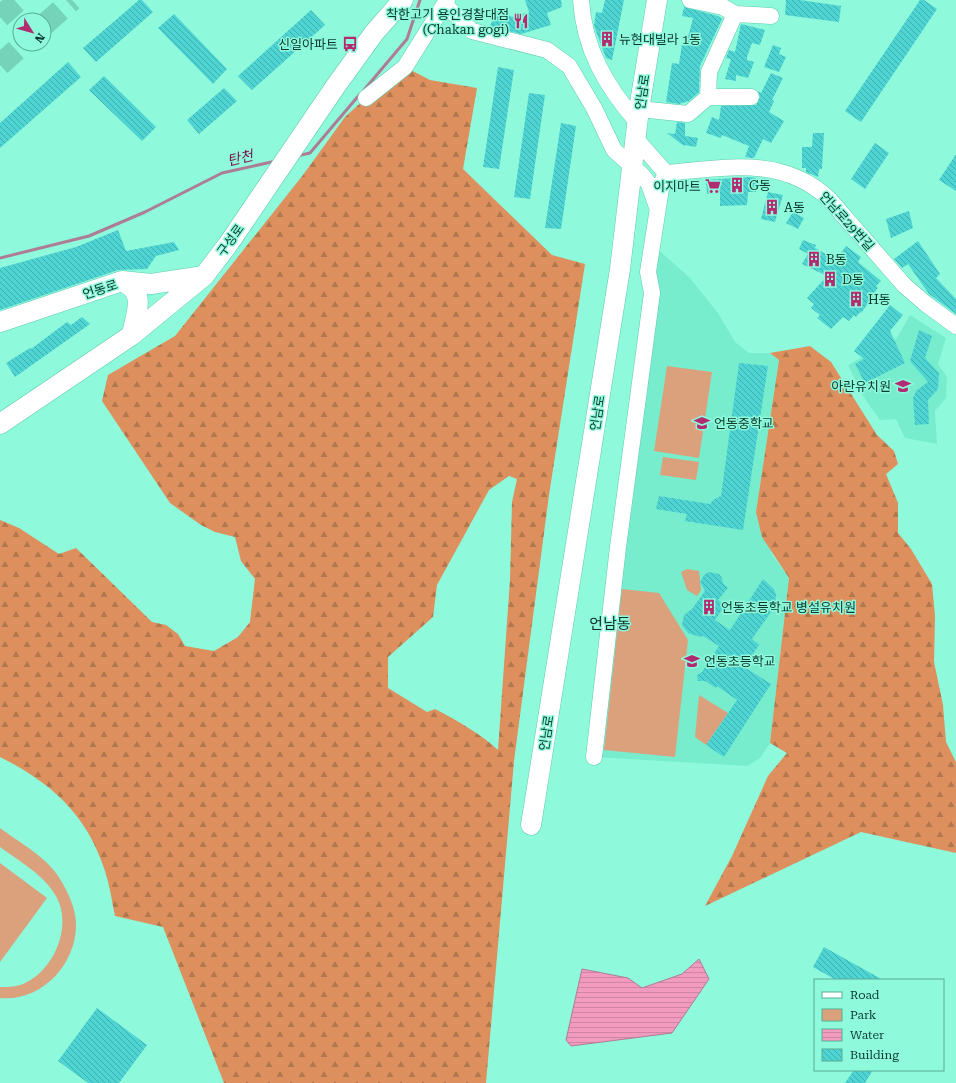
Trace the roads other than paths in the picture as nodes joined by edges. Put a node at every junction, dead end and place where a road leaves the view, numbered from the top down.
1 (403, 0) edge
2 (581, 0) edge
3 (657, 0) edge
4 (690, 0) edge
5 (446, 2) edge
6 (735, 14) junction
7 (771, 16) dead end
8 (708, 97) junction
9 (751, 97) dead end
10 (366, 98) dead end
11 (637, 123) junction
12 (632, 166) junction
13 (666, 173) junction
14 (658, 214) junction
15 (204, 276) junction
16 (122, 281) junction
17 (0, 322) edge
18 (956, 326) edge
19 (132, 335) junction
20 (0, 424) edge
21 (594, 757) dead end
22 (531, 825) dead end

1 - 15 main road, 구성로
2 - 11 street
3 - 11 main road, 언남로
4 - 6 street
5 - 10 street
5 - 12 street
6 - 7 street
6 - 8 street
8 - 9 street
8 - 11 street
11 - 12 main road, 언남로
11 - 13 street
12 - 14 street
12 - 22 main road, 언남로
13 - 14 street
13 - 18 street, 언남로29번길
14 - 21 street
15 - 16 main road, 언동로
15 - 19 main road, 구성로
16 - 17 main road, 언동로
16 - 19 main road
19 - 20 main road, 구성로

